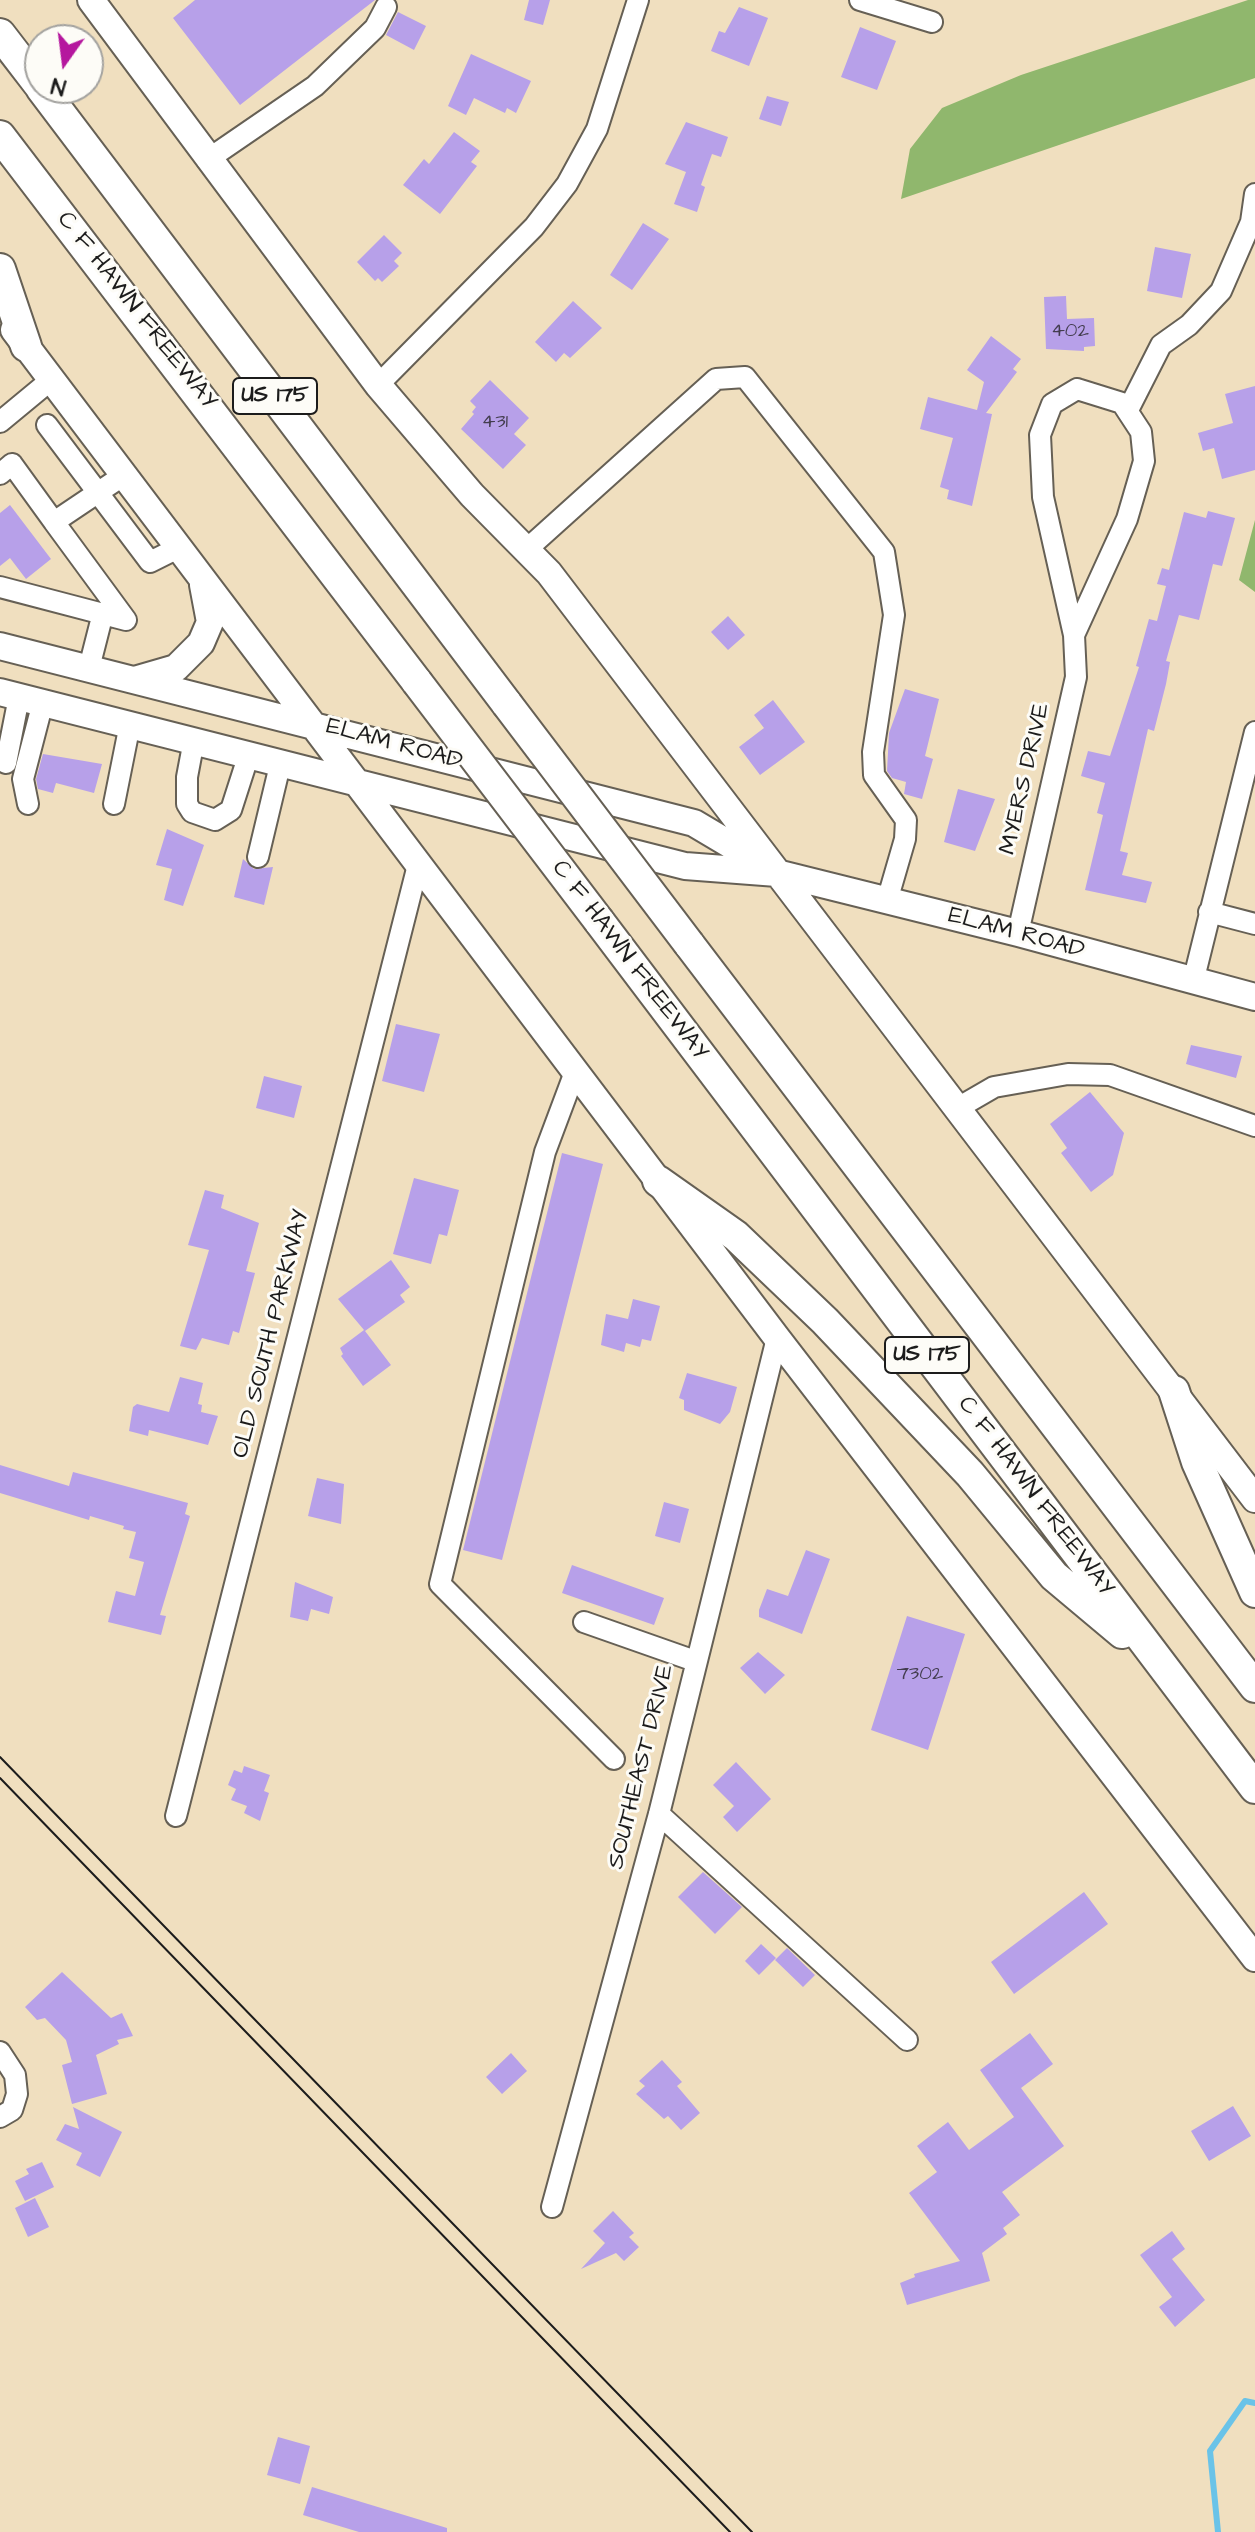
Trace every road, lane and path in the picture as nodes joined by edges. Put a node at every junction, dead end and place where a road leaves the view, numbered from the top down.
1 (638, 0) edge
2 (860, 0) edge
3 (95, 2) edge
4 (386, 7) dead end
5 (932, 22) dead end
6 (0, 34) edge
7 (24, 65) edge
8 (54, 104) edge
9 (0, 136) edge
10 (207, 160) junction
11 (1255, 194) edge
12 (0, 269) edge
13 (0, 312) edge
14 (26, 346) junction
15 (52, 379) junction
16 (378, 385) junction
17 (1128, 410) junction
18 (0, 422) edge
19 (47, 425) dead end
20 (0, 474) edge
21 (124, 475) junction
22 (97, 493) junction
23 (54, 522) junction
24 (178, 548) junction
25 (526, 550) junction
26 (200, 577) junction
27 (0, 587) edge
28 (103, 613) junction
29 (1074, 635) junction
30 (0, 646) edge
31 (89, 668) junction
32 (134, 680) junction
33 (21, 697) edge
34 (130, 724) junction
35 (313, 724) junction
36 (1255, 732) edge
37 (194, 740) junction
38 (249, 754) junction
39 (281, 761) junction
40 (6, 763) dead end
41 (356, 780) junction
42 (28, 804) dead end
43 (114, 804) dead end
44 (258, 857) dead end
45 (418, 865) junction
46 (777, 873) junction
47 (887, 901) junction
48 (1209, 912) junction
49 (1255, 924) edge
50 (1018, 933) junction
51 (1193, 982) junction
52 (1255, 997) edge
53 (575, 1072) junction
54 (956, 1109) junction
55 (1255, 1126) edge
56 (658, 1181) junction
57 (777, 1338) junction
58 (1174, 1391) junction
59 (1255, 1499) edge
60 (1255, 1592) edge
61 (584, 1622) dead end
62 (695, 1661) junction
63 (1168, 1673) junction
64 (1255, 1687) edge
65 (614, 1759) dead end
66 (1255, 1788) edge
67 (659, 1814) junction
68 (176, 1816) dead end
69 (1255, 1958) edge
70 (907, 2040) dead end
71 (0, 2052) edge
72 (0, 2117) edge
73 (552, 2207) dead end

1 - 16 street
2 - 5 street
3 - 10 main road
4 - 10 street
6 - 7 highway, US 175
8 - 64 highway, US 175, bridge
9 - 63 highway, C F HAWN FREEWAY / US 175, bridge
10 - 16 main road
11 - 17 street
12 - 14 highway
13 - 14 main road
14 - 15 main road
15 - 18 street
15 - 21 main road
16 - 25 main road
17 - 29 street
17 - 29 street, MYERS DRIVE
19 - 22 street
20 - 23 street
21 - 22 street
21 - 24 main road
22 - 23 street
22 - 24 street
23 - 28 street
24 - 26 main road
25 - 46 main road
25 - 47 street
26 - 32 main road
26 - 35 main road
27 - 28 street
28 - 31 street
29 - 50 street, MYERS DRIVE
30 - 31 main road, ELAM ROAD
31 - 32 main road, ELAM ROAD
32 - 35 main road, ELAM ROAD
33 - 34 main road, ELAM ROAD
33 - 40 street
33 - 42 street
34 - 37 main road, ELAM ROAD
34 - 43 street
35 - 41 main road
35 - 46 main road, ELAM ROAD
36 - 48 street
37 - 38 main road, ELAM ROAD
37 - 38 street
38 - 39 main road, ELAM ROAD
39 - 41 main road, ELAM ROAD
39 - 44 street
41 - 45 main road
41 - 46 main road, ELAM ROAD
45 - 53 main road
45 - 68 street, OLD SOUTH PARKWAY
46 - 47 main road, ELAM ROAD
46 - 54 main road
47 - 50 main road, ELAM ROAD
48 - 49 street
48 - 51 street
50 - 51 main road, ELAM ROAD
51 - 52 main road, ELAM ROAD
53 - 56 main road
53 - 65 street
54 - 55 street
54 - 58 main road
56 - 57 main road
56 - 63 highway
57 - 62 street, SOUTHEAST DRIVE
57 - 69 main road
58 - 59 main road
58 - 60 highway
61 - 62 street
62 - 67 street, SOUTHEAST DRIVE
63 - 66 highway, C F HAWN FREEWAY / US 175
67 - 70 street
67 - 73 street, SOUTHEAST DRIVE
71 - 72 street

